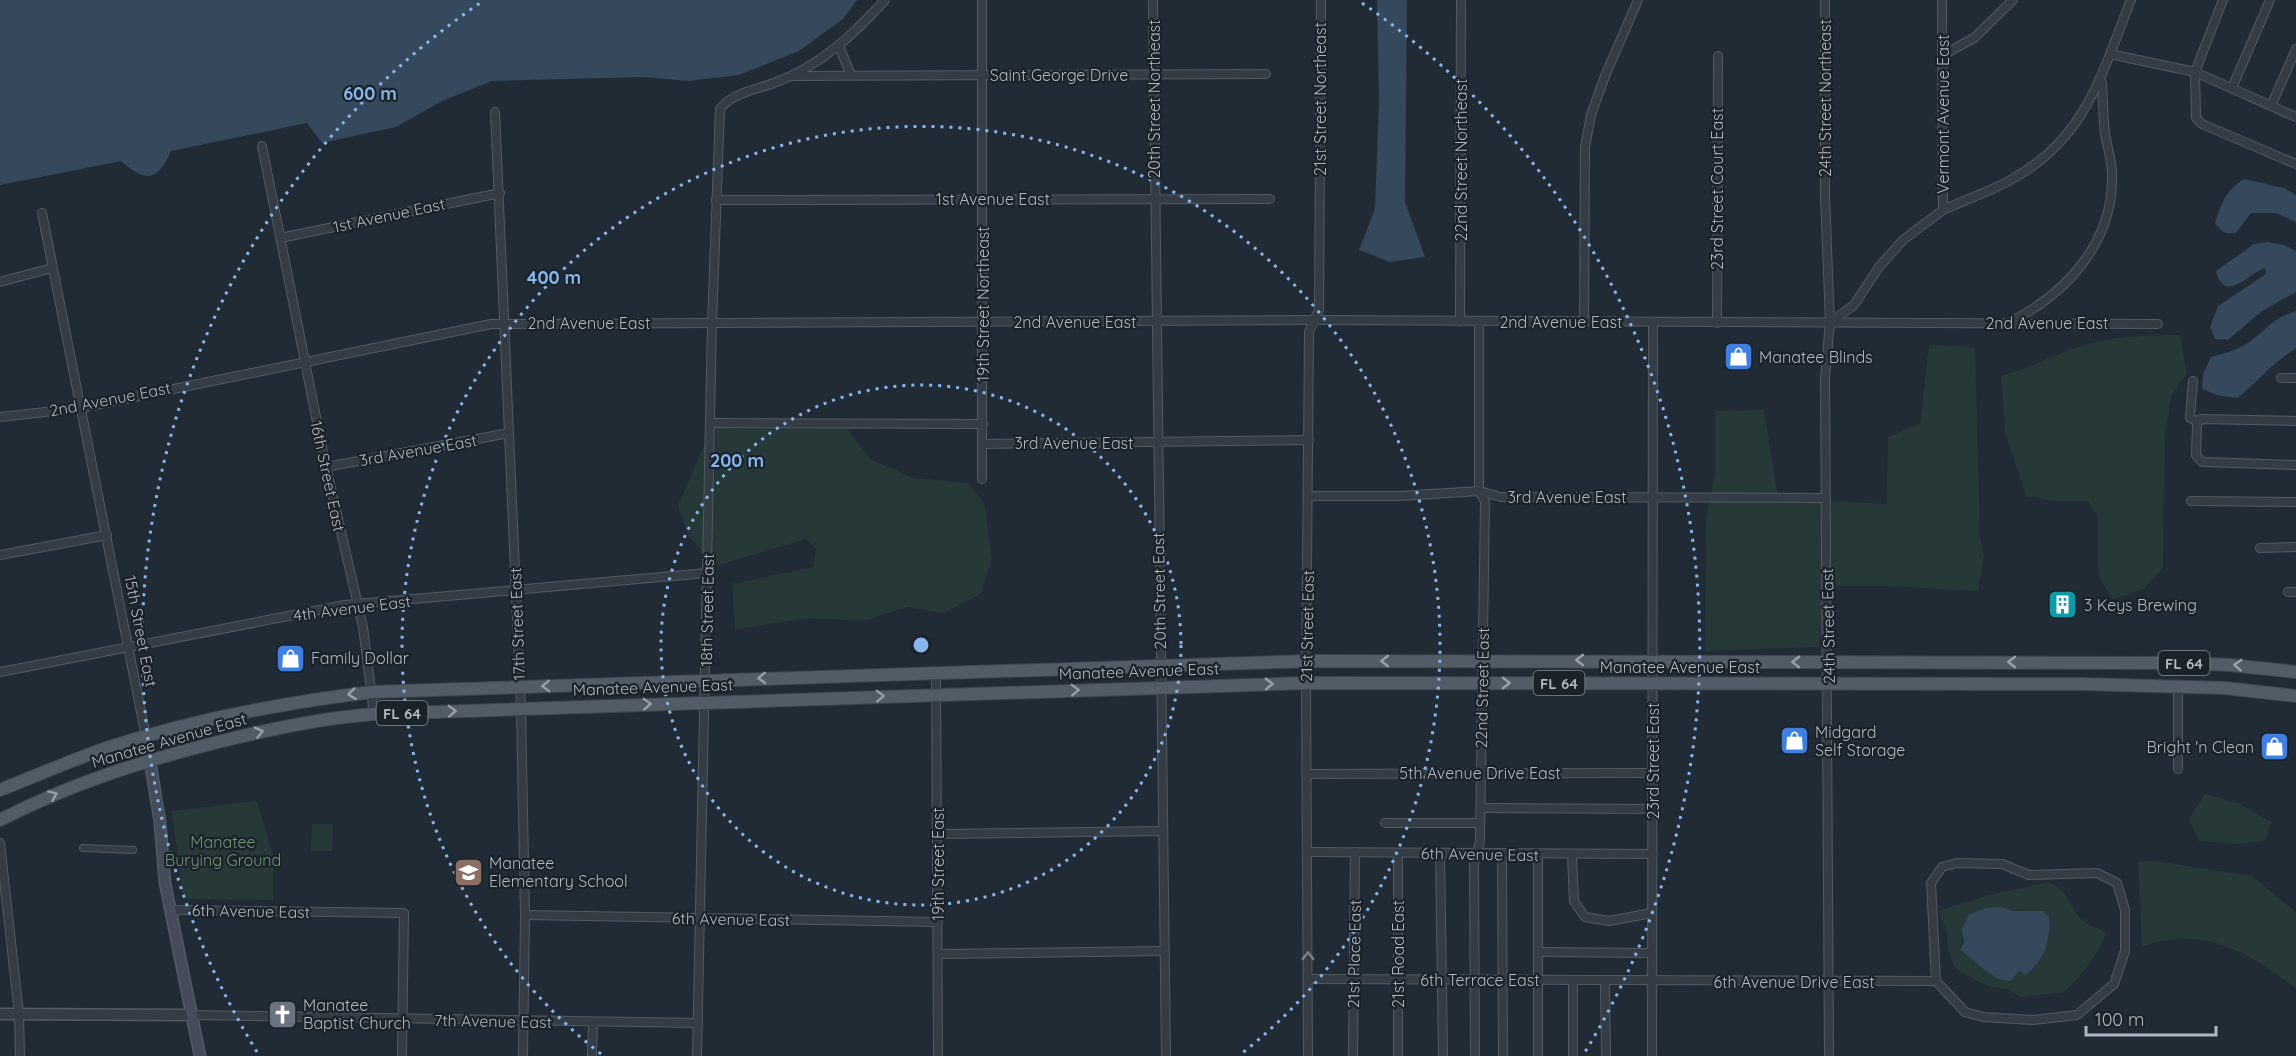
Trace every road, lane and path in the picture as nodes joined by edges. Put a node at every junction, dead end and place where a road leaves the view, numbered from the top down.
1 (885, 0) edge
2 (982, 0) edge
3 (1153, 0) edge
4 (1321, 0) edge
5 (1461, 0) edge
6 (1637, 0) edge
7 (1825, 0) edge
8 (1942, 0) edge
9 (2013, 0) edge
10 (2131, 0) edge
11 (2223, 0) edge
12 (2270, 0) edge
13 (839, 46) junction
14 (2296, 49) edge
15 (2109, 54) junction
16 (1943, 55) junction
17 (1718, 56) dead end
18 (2195, 72) junction
19 (1154, 74) junction
20 (1266, 74) dead end
21 (851, 75) junction
22 (983, 75) junction
23 (791, 76) junction
24 (2102, 80) junction
25 (2232, 88) junction
26 (2271, 106) junction
27 (495, 112) dead end
28 (2296, 117) edge
29 (262, 146) dead end
30 (2296, 164) edge
31 (500, 192) junction
32 (1825, 196) joint
33 (1154, 198) junction
34 (1320, 198) joint
35 (1270, 199) dead end
36 (716, 200) junction
37 (982, 200) junction
38 (1943, 210) junction
39 (42, 213) dead end
40 (280, 238) junction
41 (52, 268) junction
42 (0, 282) edge
43 (1315, 320) junction
44 (1460, 321) junction
45 (983, 322) junction
46 (1155, 322) junction
47 (1479, 322) junction
48 (1584, 322) junction
49 (1653, 322) junction
50 (712, 323) junction
51 (1717, 323) junction
52 (1830, 323) junction
53 (2008, 323) junction
54 (504, 324) junction
55 (2158, 324) dead end
56 (304, 361) junction
57 (2281, 378) dead end
58 (2296, 378) edge
59 (2193, 381) dead end
60 (81, 408) junction
61 (0, 417) edge
62 (2296, 421) edge
63 (2198, 422) junction
64 (711, 423) junction
65 (983, 424) junction
66 (509, 433) junction
67 (1309, 440) junction
68 (1157, 443) junction
69 (983, 444) junction
70 (2296, 465) edge
71 (326, 467) junction
72 (982, 479) dead end
73 (1479, 491) junction
74 (1309, 496) junction
75 (1654, 498) junction
76 (1826, 498) junction
77 (2191, 501) dead end
78 (2296, 502) edge
79 (107, 535) junction
80 (2296, 547) edge
81 (2260, 548) dead end
82 (0, 555) edge
83 (707, 573) junction
84 (516, 591) junction
85 (356, 604) junction
86 (130, 647) junction
87 (1482, 660) junction
88 (1653, 660) junction
89 (1308, 661) junction
90 (1828, 662) junction
91 (1160, 664) junction
92 (0, 672) edge
93 (2296, 672) edge
94 (936, 673) junction
95 (705, 680) junction
96 (1306, 683) junction
97 (1481, 683) junction
98 (1653, 683) junction
99 (1829, 685) junction
100 (1160, 686) junction
101 (520, 687) junction
102 (2178, 687) junction
103 (372, 692) junction
104 (937, 694) junction
105 (2296, 696) edge
106 (704, 702) junction
107 (521, 709) junction
108 (374, 714) junction
109 (146, 737) junction
110 (150, 759) junction
111 (2178, 770) dead end
112 (1481, 773) junction
113 (1653, 773) junction
114 (1307, 774) junction
115 (0, 790) edge
116 (1481, 808) junction
117 (1653, 809) junction
118 (0, 820) edge
119 (1385, 823) dead end
120 (1480, 823) junction
121 (1163, 831) junction
122 (938, 834) junction
123 (0, 843) edge
124 (83, 848) dead end
125 (133, 850) dead end
126 (1308, 852) junction
127 (1355, 852) junction
128 (1398, 853) junction
129 (1440, 853) junction
130 (1477, 853) junction
131 (1502, 854) junction
132 (1653, 854) junction
133 (1538, 855) junction
134 (1572, 855) junction
135 (171, 910) junction
136 (1652, 913) junction
137 (525, 915) junction
138 (700, 918) junction
139 (938, 922) junction
140 (1164, 951) junction
141 (1539, 952) junction
142 (1652, 953) junction
143 (938, 954) junction
144 (1308, 979) junction
145 (1353, 979) junction
146 (1398, 980) junction
147 (1442, 980) junction
148 (1475, 980) junction
149 (1538, 980) junction
150 (1503, 981) junction
151 (1573, 981) junction
152 (1605, 981) junction
153 (1652, 981) junction
154 (1936, 981) junction
155 (1829, 983) junction
156 (0, 1014) edge
157 (19, 1014) junction
158 (191, 1015) junction
159 (403, 1020) junction
160 (523, 1020) junction
161 (593, 1022) junction
162 (698, 1023) junction
163 (20, 1056) edge
164 (200, 1056) edge
165 (402, 1056) edge
166 (523, 1056) edge
167 (592, 1056) edge
168 (698, 1056) edge
169 (938, 1056) edge
170 (1166, 1056) edge
171 (1308, 1056) edge
172 (1353, 1056) edge
173 (1398, 1056) edge
174 (1443, 1056) edge
175 (1476, 1056) edge
176 (1503, 1056) edge
177 (1538, 1056) edge
178 (1573, 1056) edge
179 (1606, 1056) edge
180 (1652, 1056) edge
181 (1829, 1056) edge

1 - 13 street
2 - 22 street
3 - 19 street, 20th Street Northeast
4 - 34 street, 21st Street Northeast
5 - 44 street, 22nd Street Northeast
6 - 48 street
7 - 32 street, 24th Street Northeast
8 - 16 street, Vermont Avenue East
9 - 16 street
10 - 15 street
11 - 18 street
12 - 25 street
13 - 21 street
13 - 23 street
14 - 26 street
15 - 18 street
15 - 24 street
16 - 38 street, Vermont Avenue East
17 - 51 street, 23rd Street Court East
18 - 25 street
18 - 30 street
19 - 20 street, Saint George Drive
19 - 22 street, Saint George Drive
19 - 33 street, 20th Street Northeast
21 - 22 street, Saint George Drive
21 - 23 street, Saint George Drive
22 - 37 street, 19th Street Northeast
23 - 36 street, 18th Street East
24 - 38 street
24 - 53 street
25 - 26 street
26 - 28 street
27 - 31 street, 17th Street East
29 - 40 street, 16th Street East
31 - 40 street, 1st Avenue East
31 - 54 street, 17th Street East
32 - 52 street, 24th Street East
33 - 35 street, 1st Avenue East
33 - 37 street, 1st Avenue East
33 - 46 street, 20th Street East
34 - 43 street, 21st Street East
36 - 37 street, 1st Avenue East
36 - 50 street, 18th Street East
37 - 45 street, 19th Street Northeast
38 - 52 street, Vermont Avenue East
39 - 41 street, 15th Street East
40 - 56 street, 16th Street East
41 - 42 street
41 - 60 street, 15th Street East
43 - 44 street, 2nd Avenue East
43 - 46 street, 2nd Avenue East
43 - 67 street, 21st Street East
44 - 47 street, 2nd Avenue East
45 - 46 street, 2nd Avenue East
45 - 50 street, 2nd Avenue East
45 - 65 street, 19th Street Northeast
46 - 68 street, 20th Street East
47 - 48 street, 2nd Avenue East
47 - 73 street, 22nd Street East
48 - 49 street, 2nd Avenue East
49 - 51 street, 2nd Avenue East
49 - 75 street, 23rd Street East
50 - 54 street, 2nd Avenue East
50 - 64 street, 18th Street East
51 - 52 street, 2nd Avenue East
52 - 53 street, 2nd Avenue East
52 - 76 street, 24th Street East
53 - 55 street, 2nd Avenue East
54 - 56 street, 2nd Avenue East
54 - 66 street, 17th Street East
56 - 60 street, 2nd Avenue East
56 - 71 street, 16th Street East
57 - 58 street
59 - 63 street
60 - 61 street, 2nd Avenue East
60 - 79 street, 15th Street East
62 - 63 street
63 - 70 street
64 - 65 street
64 - 83 street, 18th Street East
65 - 69 street
66 - 71 street, 3rd Avenue East
66 - 84 street, 17th Street East
67 - 68 street, 3rd Avenue East
67 - 74 street, 21st Street East
68 - 69 street, 3rd Avenue East
68 - 91 street, 20th Street East
69 - 72 street
71 - 85 street, 16th Street East
73 - 74 street, 3rd Avenue East
73 - 75 street, 3rd Avenue East
73 - 87 street, 22nd Street East
74 - 89 street, 21st Street East
75 - 76 street, 3rd Avenue East
75 - 88 street, 23rd Street East
76 - 90 street, 24th Street East
77 - 78 street
79 - 82 street
79 - 86 street, 15th Street East
80 - 81 street
83 - 84 street, 4th Avenue East
83 - 95 street, 18th Street East
84 - 85 street, 4th Avenue East
84 - 101 street, 17th Street East
85 - 86 street, 4th Avenue East
85 - 103 street, 16th Street East
86 - 92 street, 4th Avenue East
86 - 109 street, 15th Street East
88 -> 87 main road, Manatee Avenue East / FL 64
87 -> 89 main road, Manatee Avenue East / FL 64
87 - 97 street, 22nd Street East
90 -> 88 main road, Manatee Avenue East / FL 64
88 - 98 street, 23rd Street East
89 - 91 main road, Manatee Avenue East / FL 64
89 - 96 street, 21st Street East
93 -> 90 main road, Manatee Avenue East / FL 64
90 - 99 street, 24th Street East
91 - 94 main road, Manatee Avenue East / FL 64
91 - 100 street, 20th Street East
94 -> 95 main road, Manatee Avenue East / FL 64
94 - 104 street, 19th Street East
95 -> 101 main road, Manatee Avenue East / FL 64
95 - 106 street, 18th Street East
96 - 97 main road, Manatee Avenue East / FL 64
100 -> 96 main road, Manatee Avenue East / FL 64
96 - 114 street, 21st Street East
97 -> 98 main road, Manatee Avenue East / FL 64
97 - 112 street, 22nd Street East
98 - 99 main road, Manatee Avenue East / FL 64
98 - 113 street, 23rd Street East
99 - 102 main road, Manatee Avenue East / FL 64
99 - 155 street, 24th Street East
104 -> 100 main road, Manatee Avenue East / FL 64
100 - 121 street, 20th Street East
101 - 103 main road, Manatee Avenue East / FL 64
101 - 107 street, 17th Street East
102 - 105 main road, Manatee Avenue East / FL 64
102 - 111 street
103 - 108 street, 16th Street East
103 -> 109 main road, Manatee Avenue East / FL 64
106 -> 104 main road, Manatee Avenue East / FL 64
104 - 122 street, 19th Street East
107 -> 106 main road, Manatee Avenue East / FL 64
106 - 138 street, 18th Street East
108 -> 107 main road, Manatee Avenue East / FL 64
107 - 137 street, 17th Street East
110 -> 108 main road, Manatee Avenue East / FL 64
109 - 110 main road, 15th Street East
109 - 115 main road, Manatee Avenue East / FL 64
118 -> 110 main road, Manatee Avenue East / FL 64
110 - 135 main road, 15th Street East
112 - 113 street, 5th Avenue Drive East
112 - 114 street, 5th Avenue Drive East
112 - 116 street, 22nd Street East
113 - 117 street, 23rd Street East
114 - 126 street, 21st Street East
116 - 117 street
116 - 120 street, 22nd Street East
117 - 132 street, 23rd Street East
119 - 120 street
120 - 130 street, 22nd Street East
121 - 122 street
121 - 140 street, 20th Street East
122 - 139 street, 19th Street East
123 - 157 street
124 - 125 street
126 - 127 street, 6th Avenue East
144 -> 126 street, 21st Street East
127 - 128 street, 6th Avenue East
127 - 145 street, 21st Place East
128 - 129 street, 6th Avenue East
128 - 146 street, 21st Road East
129 - 130 street, 6th Avenue East
129 - 147 street
130 - 131 street, 6th Avenue East
130 - 148 street, 22nd Street East
131 - 133 street, 6th Avenue East
131 - 150 street
132 - 134 street, 6th Avenue East
132 - 136 street, 23rd Street East
133 - 134 street, 6th Avenue East
133 - 141 street
134 - 136 street
135 - 158 main road, 15th Street East
135 - 159 street, 6th Avenue East
136 - 142 street, 23rd Street East
137 - 138 street, 6th Avenue East
137 - 160 street, 17th Street East
138 - 139 street, 6th Avenue East
138 - 162 street, 18th Street East
139 - 143 street, 19th Street East
140 - 143 street
140 - 170 street, 20th Street East
141 - 142 street
141 - 149 street
142 - 153 street, 23rd Street East
143 - 169 street, 19th Street East
144 - 145 street, 6th Terrace East
144 - 171 street, 21st Street East
145 - 146 street, 6th Terrace East
145 - 172 street, 21st Place East
146 - 147 street, 6th Terrace East
146 - 173 street, 21st Road East
147 - 148 street, 6th Terrace East
147 - 174 street
148 - 150 street, 6th Terrace East
148 - 175 street, 22nd Street East
149 - 150 street, 6th Terrace East
149 - 151 street, 6th Terrace East
149 - 177 street
150 - 176 street
151 - 152 street, 6th Terrace East
151 - 178 street
152 - 153 street, 6th Terrace East
152 - 179 street
153 - 155 street, 6th Avenue Drive East
153 - 180 street, 23rd Street East
154 - 154 street
154 - 155 street, 6th Avenue Drive East
155 - 181 street, 24th Street East
156 - 157 street, 7th Avenue East
157 - 158 street, 7th Avenue East
157 - 163 street
158 - 159 street, 7th Avenue East
158 - 164 main road, 15th Street East
159 - 160 street, 7th Avenue East
159 - 165 street
160 - 161 street, 7th Avenue East
160 - 166 street, 17th Street East
161 - 162 street, 7th Avenue East
161 - 167 street
162 - 168 street, 18th Street East

